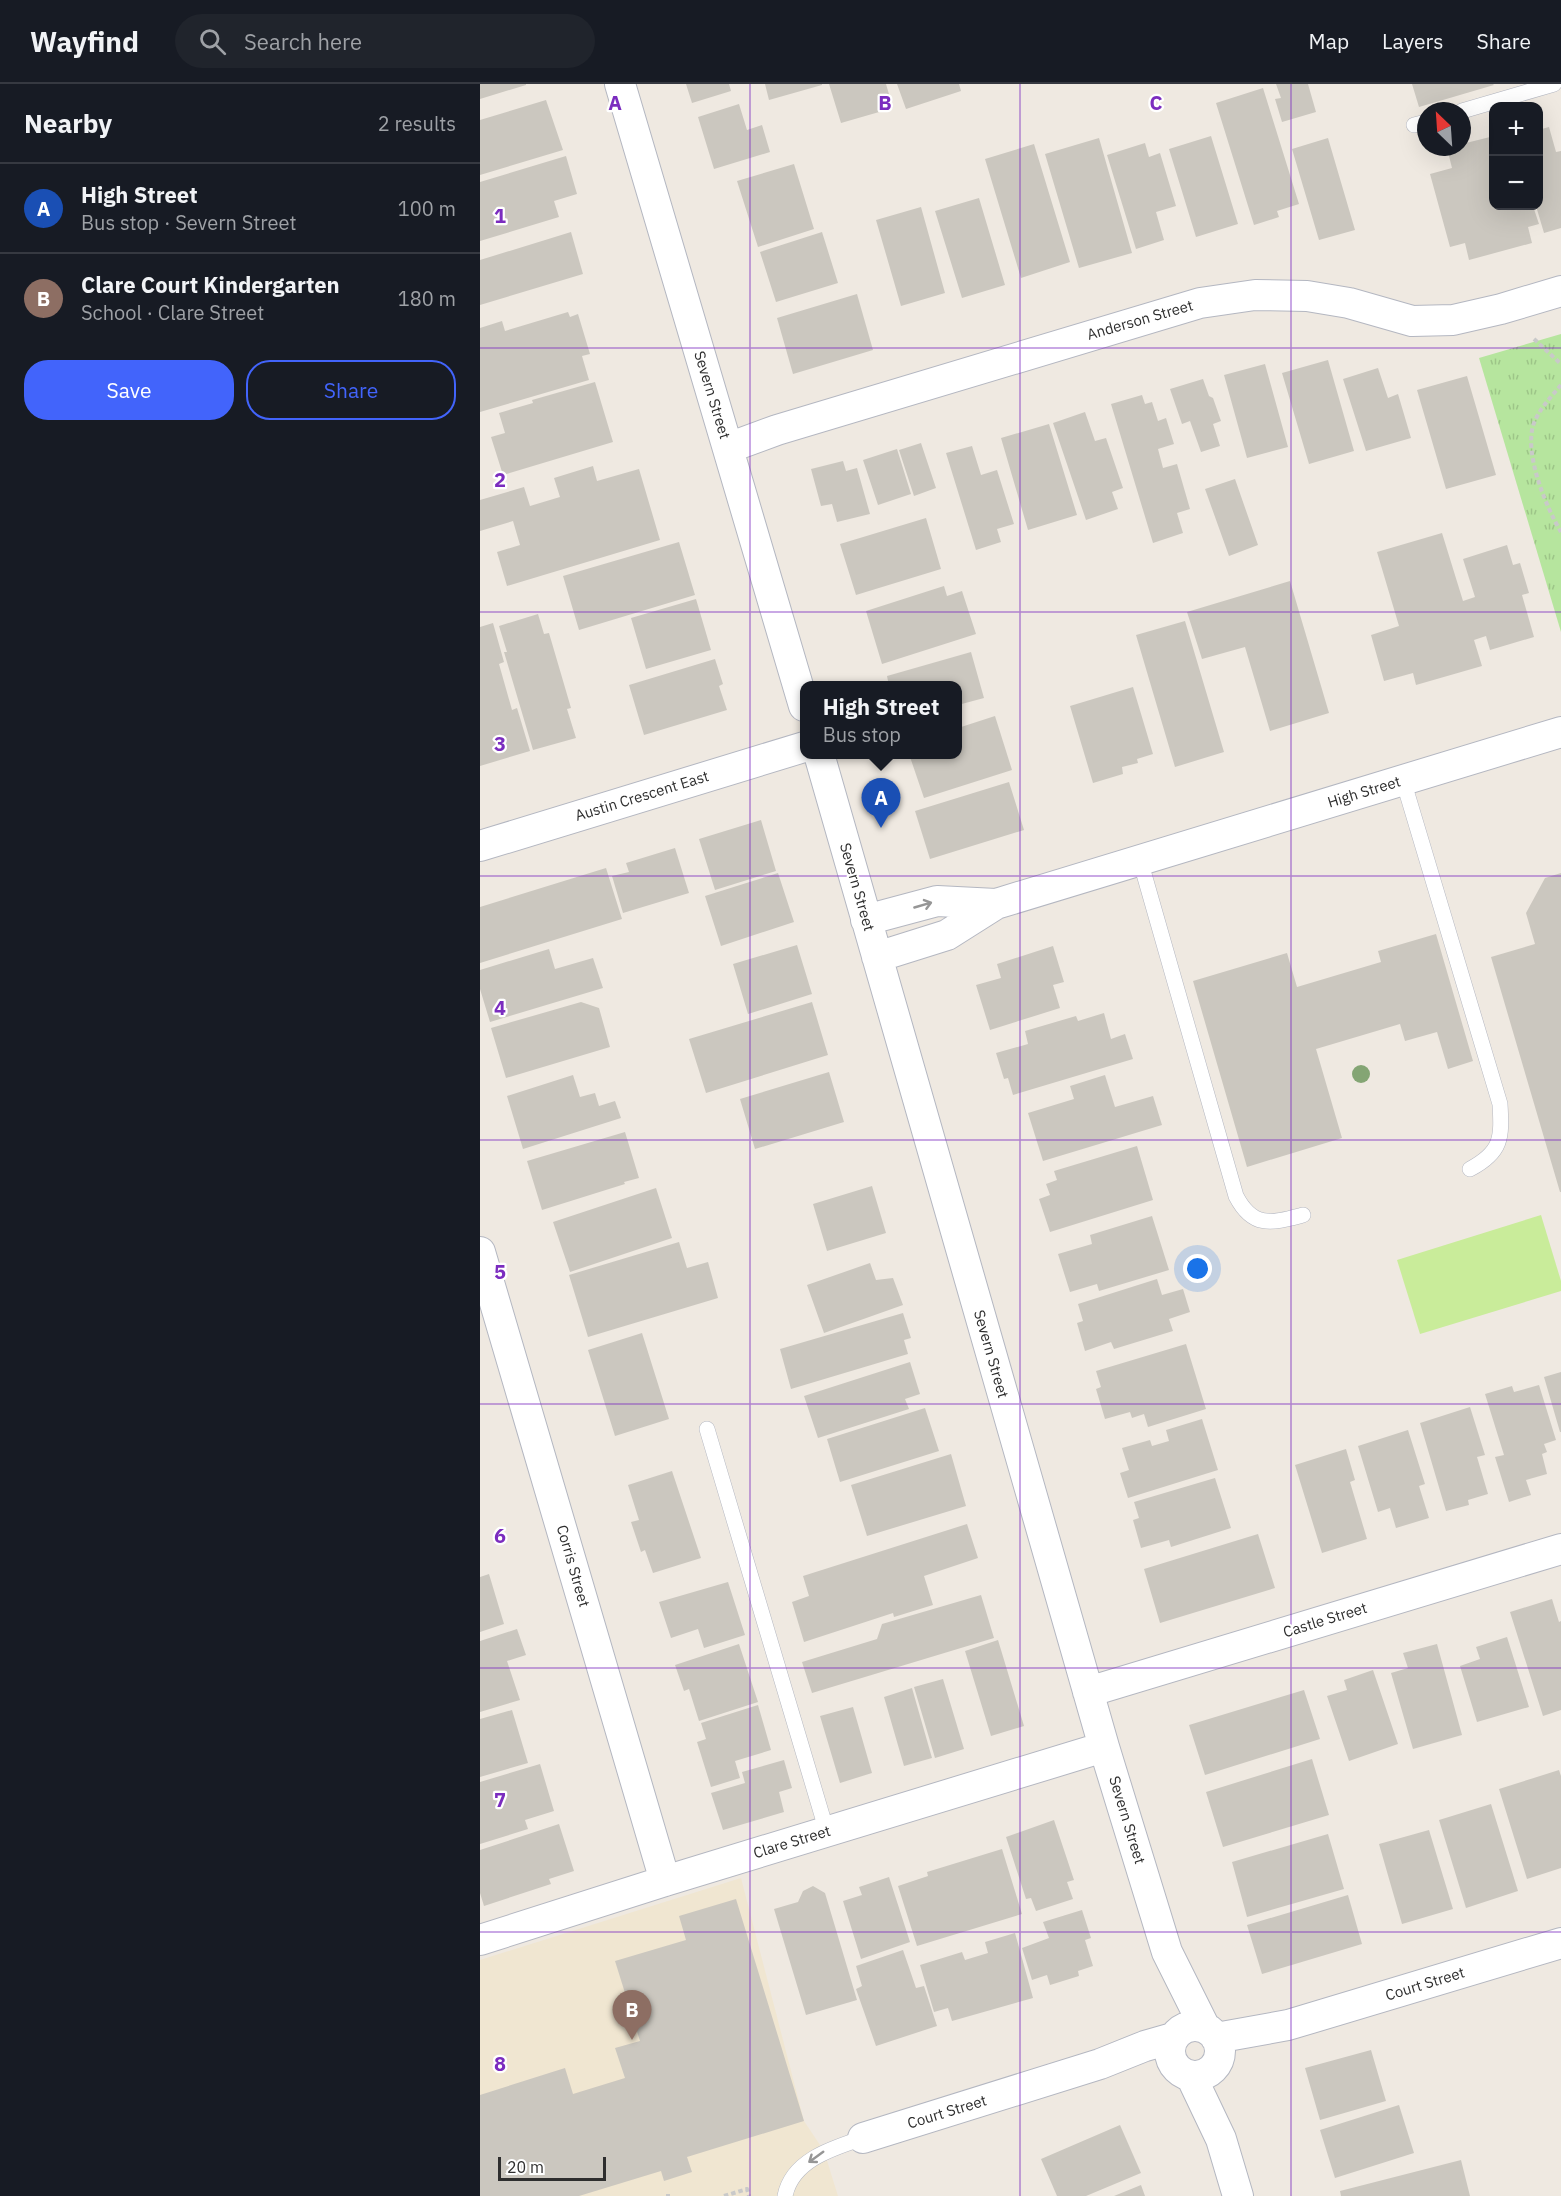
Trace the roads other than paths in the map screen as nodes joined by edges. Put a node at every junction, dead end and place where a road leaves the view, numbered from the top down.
1 (620, 84) edge
2 (1554, 84) edge
3 (1471, 108) edge
4 (1561, 291) edge
5 (728, 448) junction
6 (800, 692) edge
7 (1561, 732) edge
8 (800, 748) edge
9 (820, 759) edge
10 (1403, 780) junction
11 (480, 846) edge
12 (1140, 860) junction
13 (996, 904) junction
14 (866, 920) junction
15 (877, 957) junction
16 (1470, 1169) dead end
17 (1303, 1215) dead end
18 (480, 1252) edge
19 (707, 1429) dead end
20 (1561, 1549) edge
21 (1088, 1692) junction
22 (1104, 1747) junction
23 (827, 1832) junction
24 (665, 1881) junction
25 (480, 1940) edge
26 (1561, 1943) edge
27 (1196, 2050) junction
28 (863, 2138) joint
29 (785, 2196) edge
30 (1238, 2196) edge

1 - 5 street, Severn Street
2 - 3 lane
4 - 5 street, Anderson Street
5 - 6 street, Severn Street
7 - 10 street, High Street
8 - 11 street, Austin Crescent East
9 - 14 street, Severn Street
10 - 12 street, High Street
10 - 16 lane
12 - 13 street, High Street
12 - 17 lane
14 -> 13 street, High Street
13 - 15 street, High Street
14 - 15 street, Severn Street
15 - 21 street, Severn Street
18 - 24 street, Corris Street
19 - 23 lane
20 - 21 street, Castle Street
21 - 22 street, Severn Street
22 - 23 street, Clare Street
22 - 27 street, Severn Street
23 - 24 street, Clare Street
24 - 25 street, Clare Street
26 - 27 street, Court Street
27 - 28 street, Court Street
27 - 30 street, Severn Street
28 -> 29 lane

